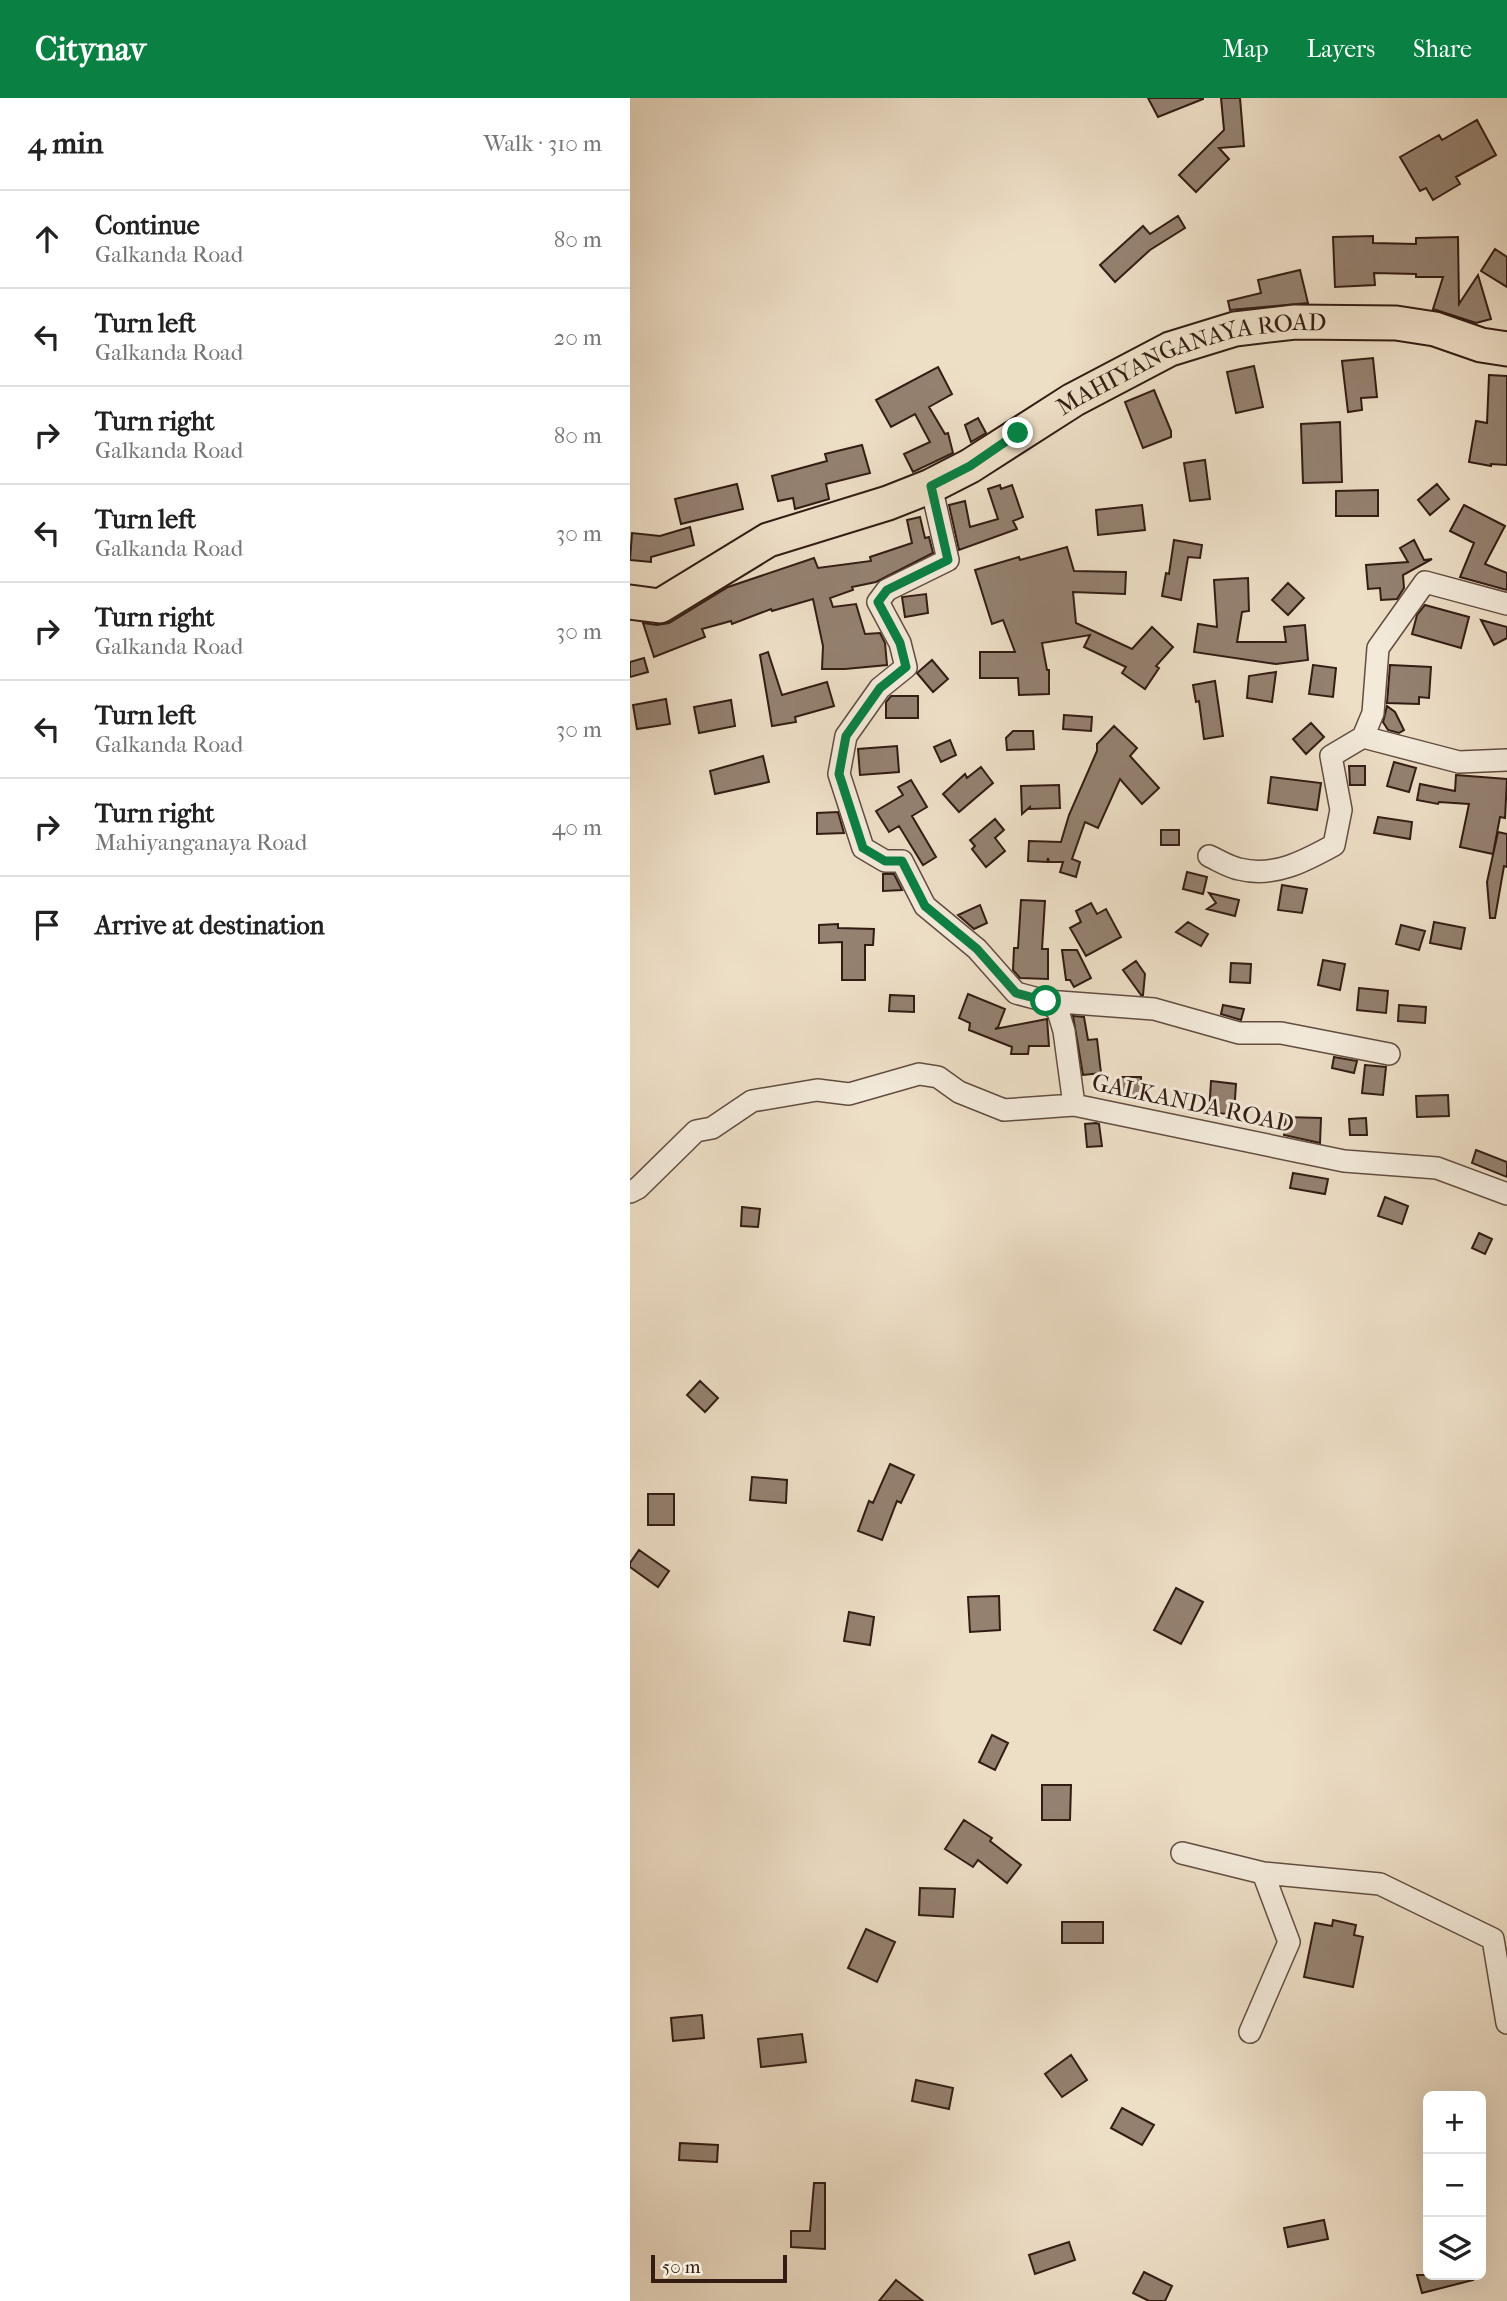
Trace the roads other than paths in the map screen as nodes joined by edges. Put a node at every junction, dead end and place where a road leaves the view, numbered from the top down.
1 (1507, 349) edge
2 (931, 486) junction
3 (640, 602) edge
4 (1507, 604) edge
5 (1363, 737) junction
6 (1507, 760) edge
7 (1209, 856) dead end
8 (1046, 1001) junction
9 (1390, 1054) dead end
10 (1074, 1105) junction
11 (630, 1192) edge
12 (1507, 1194) edge
13 (1182, 1853) dead end
14 (1263, 1873) junction
15 (1507, 2023) edge
16 (1250, 2032) dead end

1 - 2 main road, MAHIYANGANAYA ROAD
2 - 3 main road, MAHIYANGANAYA ROAD
2 - 8 street
4 - 5 street
5 - 6 street
5 - 7 street
8 - 9 street
8 - 10 street, GALKANDA ROAD
10 - 11 street
10 - 12 street, GALKANDA ROAD
13 - 14 street
14 - 15 street
14 - 16 street

